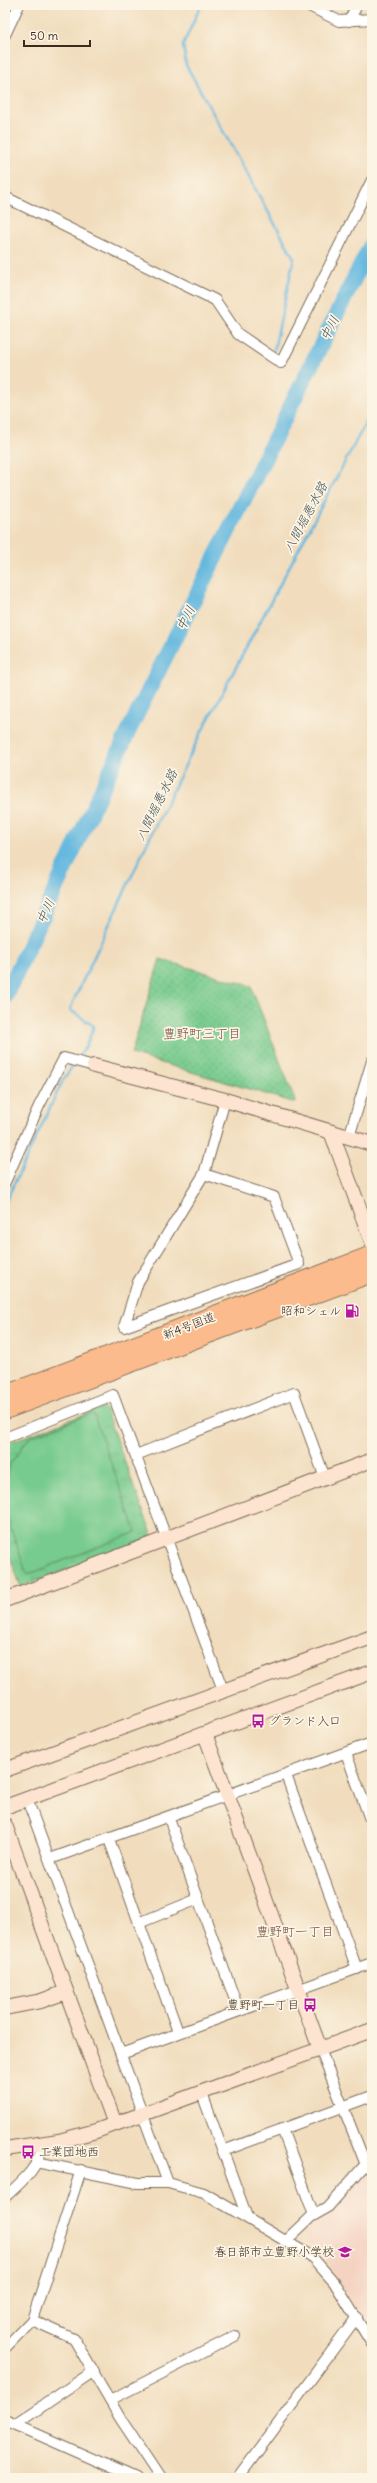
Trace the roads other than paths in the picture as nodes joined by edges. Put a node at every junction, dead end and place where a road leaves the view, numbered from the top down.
1 (19, 5) edge
2 (307, 5) edge
3 (357, 5) edge
4 (372, 19) edge
5 (349, 21) junction
6 (5, 35) edge
7 (372, 180) edge
8 (5, 197) edge
9 (372, 1061) edge
10 (88, 1064) joint
11 (225, 1100) junction
12 (331, 1132) junction
13 (349, 1137) junction
14 (372, 1144) edge
15 (204, 1174) junction
16 (5, 1182) edge
17 (372, 1242) edge
18 (372, 1255) edge
19 (372, 1273) edge
20 (5, 1395) edge
21 (5, 1410) edge
22 (5, 1438) edge
23 (136, 1455) junction
24 (372, 1460) edge
25 (325, 1478) junction
26 (166, 1538) junction
27 (5, 1600) edge
28 (372, 1637) edge
29 (372, 1672) edge
30 (223, 1690) junction
31 (205, 1734) junction
32 (372, 1743) edge
33 (346, 1752) junction
34 (5, 1770) edge
35 (286, 1774) junction
36 (227, 1796) junction
37 (27, 1799) junction
38 (5, 1807) edge
39 (169, 1818) junction
40 (5, 1825) edge
41 (372, 1825) edge
42 (109, 1839) junction
43 (50, 1859) junction
44 (198, 1899) junction
45 (138, 1923) junction
46 (372, 1963) edge
47 (357, 1969) junction
48 (298, 1990) junction
49 (66, 1992) junction
50 (5, 2008) edge
51 (239, 2011) junction
52 (372, 2030) edge
53 (178, 2032) junction
54 (320, 2049) junction
55 (121, 2054) junction
56 (201, 2091) junction
57 (372, 2096) edge
58 (342, 2107) junction
59 (142, 2114) junction
60 (115, 2124) junction
61 (282, 2129) junction
62 (41, 2145) junction
63 (5, 2150) edge
64 (223, 2151) junction
65 (369, 2161) edge
66 (36, 2162) junction
67 (81, 2170) junction
68 (168, 2183) junction
69 (5, 2197) edge
70 (314, 2215) junction
71 (247, 2217) junction
72 (285, 2242) junction
73 (357, 2317) junction
74 (32, 2320) junction
75 (235, 2336) dead end
76 (372, 2344) edge
77 (5, 2348) edge
78 (94, 2371) junction
79 (110, 2400) junction
80 (5, 2420) edge
81 (16, 2424) junction
82 (136, 2478) edge
83 (160, 2478) edge
84 (238, 2478) edge

1 - 6 street
2 - 5 street
3 - 5 street
4 - 5 street
7 - 8 street
9 - 13 street
10 - 11 street
10 - 16 street
11 - 12 street
11 - 15 street
12 - 13 street
12 - 17 street
13 - 14 street
15 - 15 street
18 - 20 highway, 新4号国道
19 - 21 highway, 新4号国道
22 - 23 street
23 - 25 street
23 - 26 street
24 - 25 street
25 - 26 street
26 - 27 street
26 - 30 street
28 - 30 street
29 - 31 street
30 - 34 street
31 - 36 street
31 - 37 street
32 - 33 street
33 - 35 street
33 - 41 street
35 - 36 street
35 - 47 street
36 - 39 street
36 - 48 street
37 - 38 street
37 - 43 street
39 - 42 street
39 - 44 street
40 - 49 street
42 - 43 street
42 - 45 street
43 - 55 street
44 - 45 street
44 - 51 street
45 - 53 street
46 - 47 street
47 - 48 street
48 - 51 street
48 - 54 street
49 - 50 street
49 - 60 street
51 - 53 street
52 - 54 street
53 - 55 street
54 - 56 street
54 - 58 street
55 - 59 street
56 - 59 street
56 - 64 street
57 - 58 street
58 - 61 street
58 - 65 street
59 - 60 street
59 - 68 street
60 - 62 street
61 - 64 street
61 - 70 street
62 - 63 street
62 - 66 street
64 - 71 street
65 - 70 street
66 - 67 street
66 - 69 street
67 - 68 street
67 - 74 street
68 - 71 street
70 - 72 street
71 - 72 street
72 - 73 street
73 - 76 street
73 - 84 street
74 - 77 street
74 - 78 street
75 - 79 street
78 - 79 street
78 - 81 street
79 - 83 street
80 - 81 street
81 - 82 street

